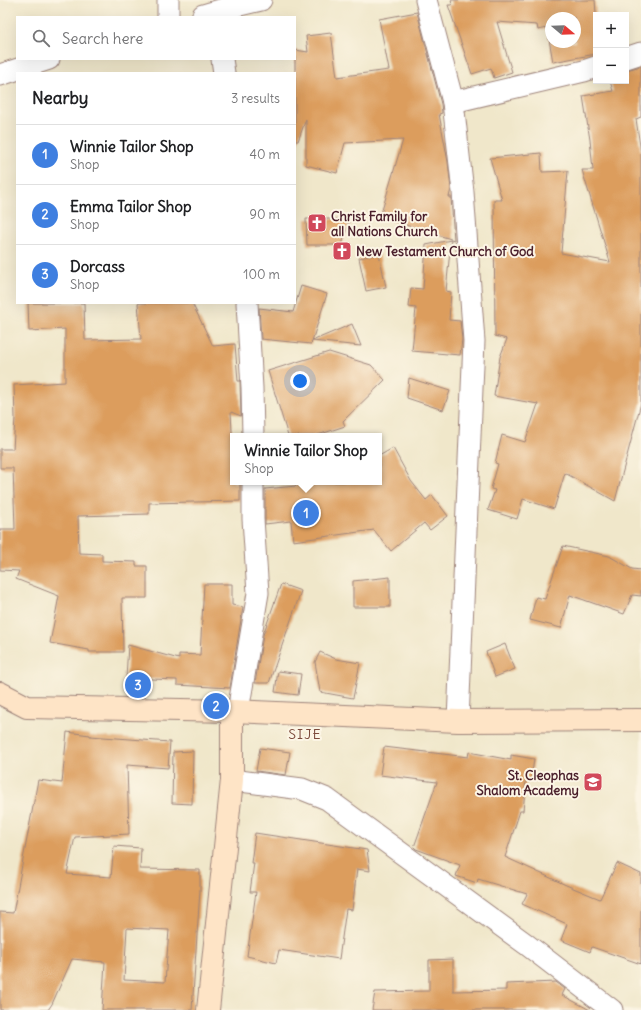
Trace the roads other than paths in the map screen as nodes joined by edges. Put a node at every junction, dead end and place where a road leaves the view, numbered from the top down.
1 (168, 0) edge
2 (261, 0) edge
3 (426, 0) edge
4 (168, 16) edge
5 (199, 16) edge
6 (641, 53) edge
7 (629, 57) edge
8 (46, 60) edge
9 (222, 60) edge
10 (593, 68) edge
11 (224, 72) edge
12 (0, 75) edge
13 (453, 102) junction
14 (247, 304) edge
15 (253, 433) edge
16 (252, 485) edge
17 (0, 693) edge
18 (235, 711) junction
19 (641, 720) edge
20 (458, 721) junction
21 (232, 780) junction
22 (208, 1010) edge
23 (612, 1010) edge

1 - 4 street
2 - 5 street
3 - 13 street
6 - 7 street
8 - 12 street
9 - 11 street
10 - 13 street
13 - 20 street
14 - 15 street
16 - 18 street
17 - 18 street
18 - 20 street
18 - 21 street
19 - 20 street
21 - 22 street
21 - 23 street

